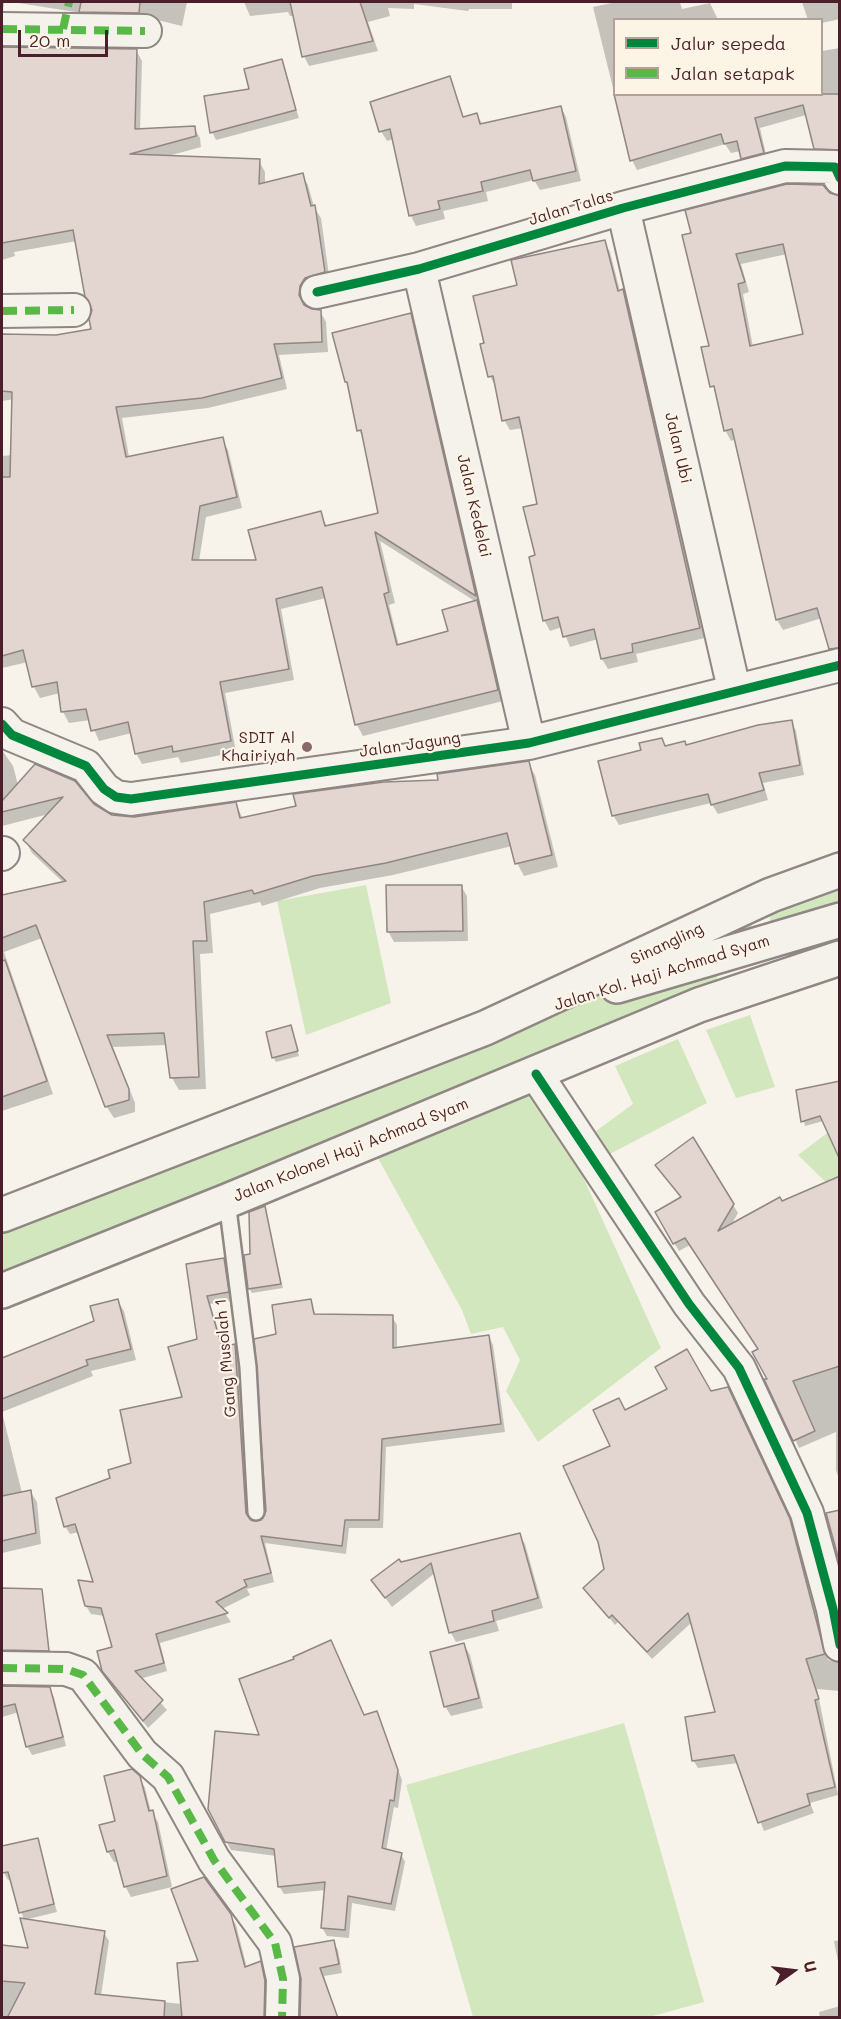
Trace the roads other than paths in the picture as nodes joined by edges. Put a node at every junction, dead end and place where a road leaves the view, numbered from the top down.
1 (66, 15) edge
2 (2, 29) edge
3 (145, 31) dead end
4 (838, 171) edge
5 (623, 208) junction
6 (419, 269) junction
7 (316, 292) dead end
8 (74, 310) dead end
9 (2, 311) edge
10 (840, 665) edge
11 (734, 689) junction
12 (2, 724) edge
13 (529, 743) junction
14 (840, 870) edge
15 (771, 896) junction
16 (840, 920) edge
17 (786, 935) junction
18 (735, 950) junction
19 (840, 958) edge
20 (699, 1005) junction
21 (485, 1029) junction
22 (536, 1074) junction
23 (227, 1201) junction
24 (2, 1215) edge
25 (2, 1291) edge
26 (255, 1512) dead end
27 (840, 1645) edge
28 (2, 1668) edge
29 (282, 2018) edge

1 - 2 street
1 - 3 street
4 - 5 street, Jalan Talas
5 - 6 street, Jalan Talas
5 - 11 street, Jalan Ubi
6 - 7 street, Jalan Talas
6 - 13 street, Jalan Kedelai
8 - 9 street
10 - 11 street, Jalan Jagung
11 - 13 street, Jalan Jagung
12 - 13 street, Jalan Jagung
14 - 15 main road, Sinangling
15 - 17 main road
15 - 18 main road
15 - 21 main road, Sinangling
16 - 17 main road, Jalan Kol. Haji Achmad Syam
17 - 18 main road, Jalan Kol. Haji Achmad Syam
18 - 20 main road
18 - 21 main road, Jalan Kol. Haji Achmad Syam
19 - 20 main road
20 - 22 main road, Jalan Kolonel Haji Achmad Syam
21 - 24 main road
22 - 23 main road, Jalan Kolonel Haji Achmad Syam
22 - 27 street
23 - 25 main road, Jalan Kolonel Haji Achmad Syam
23 - 26 lane, Gang Musolah 1
28 - 29 street

